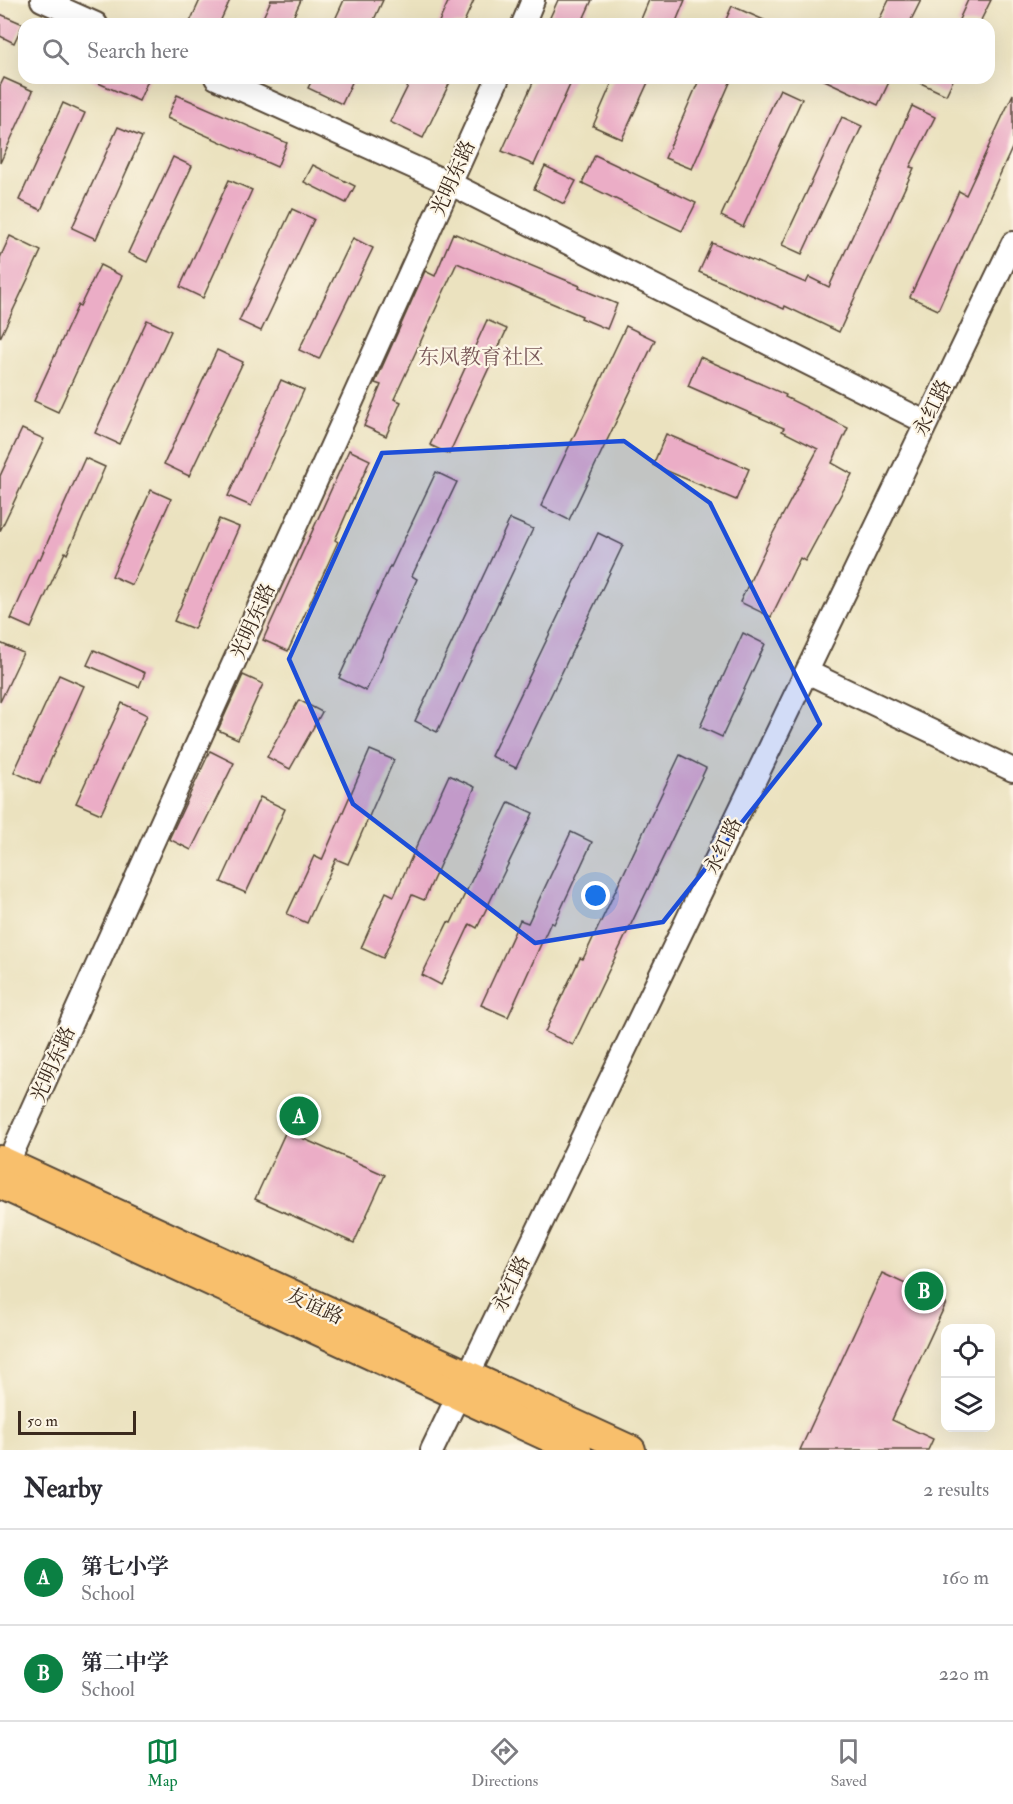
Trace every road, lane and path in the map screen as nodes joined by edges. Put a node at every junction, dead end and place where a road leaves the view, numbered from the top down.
1 (42, 0) edge
2 (533, 0) edge
3 (82, 18) edge
4 (526, 18) edge
5 (229, 84) edge
6 (495, 84) edge
7 (451, 184) junction
8 (1013, 243) edge
9 (925, 422) junction
10 (807, 672) junction
11 (1013, 770) edge
12 (2, 1172) edge
13 (463, 1386) junction
14 (432, 1450) edge
15 (577, 1450) edge
16 (631, 1450) edge

1 - 3 street
2 - 4 street
5 - 7 street
6 - 7 street, 光明东路
7 - 9 street
7 - 12 street, 光明东路
8 - 9 street, 永红路
9 - 10 street, 永红路
10 - 11 street
10 - 13 street, 永红路
12 - 13 main road, 友谊路
13 - 14 street, 永红路
13 - 15 main road, 友谊路
13 - 16 main road, 友谊路

